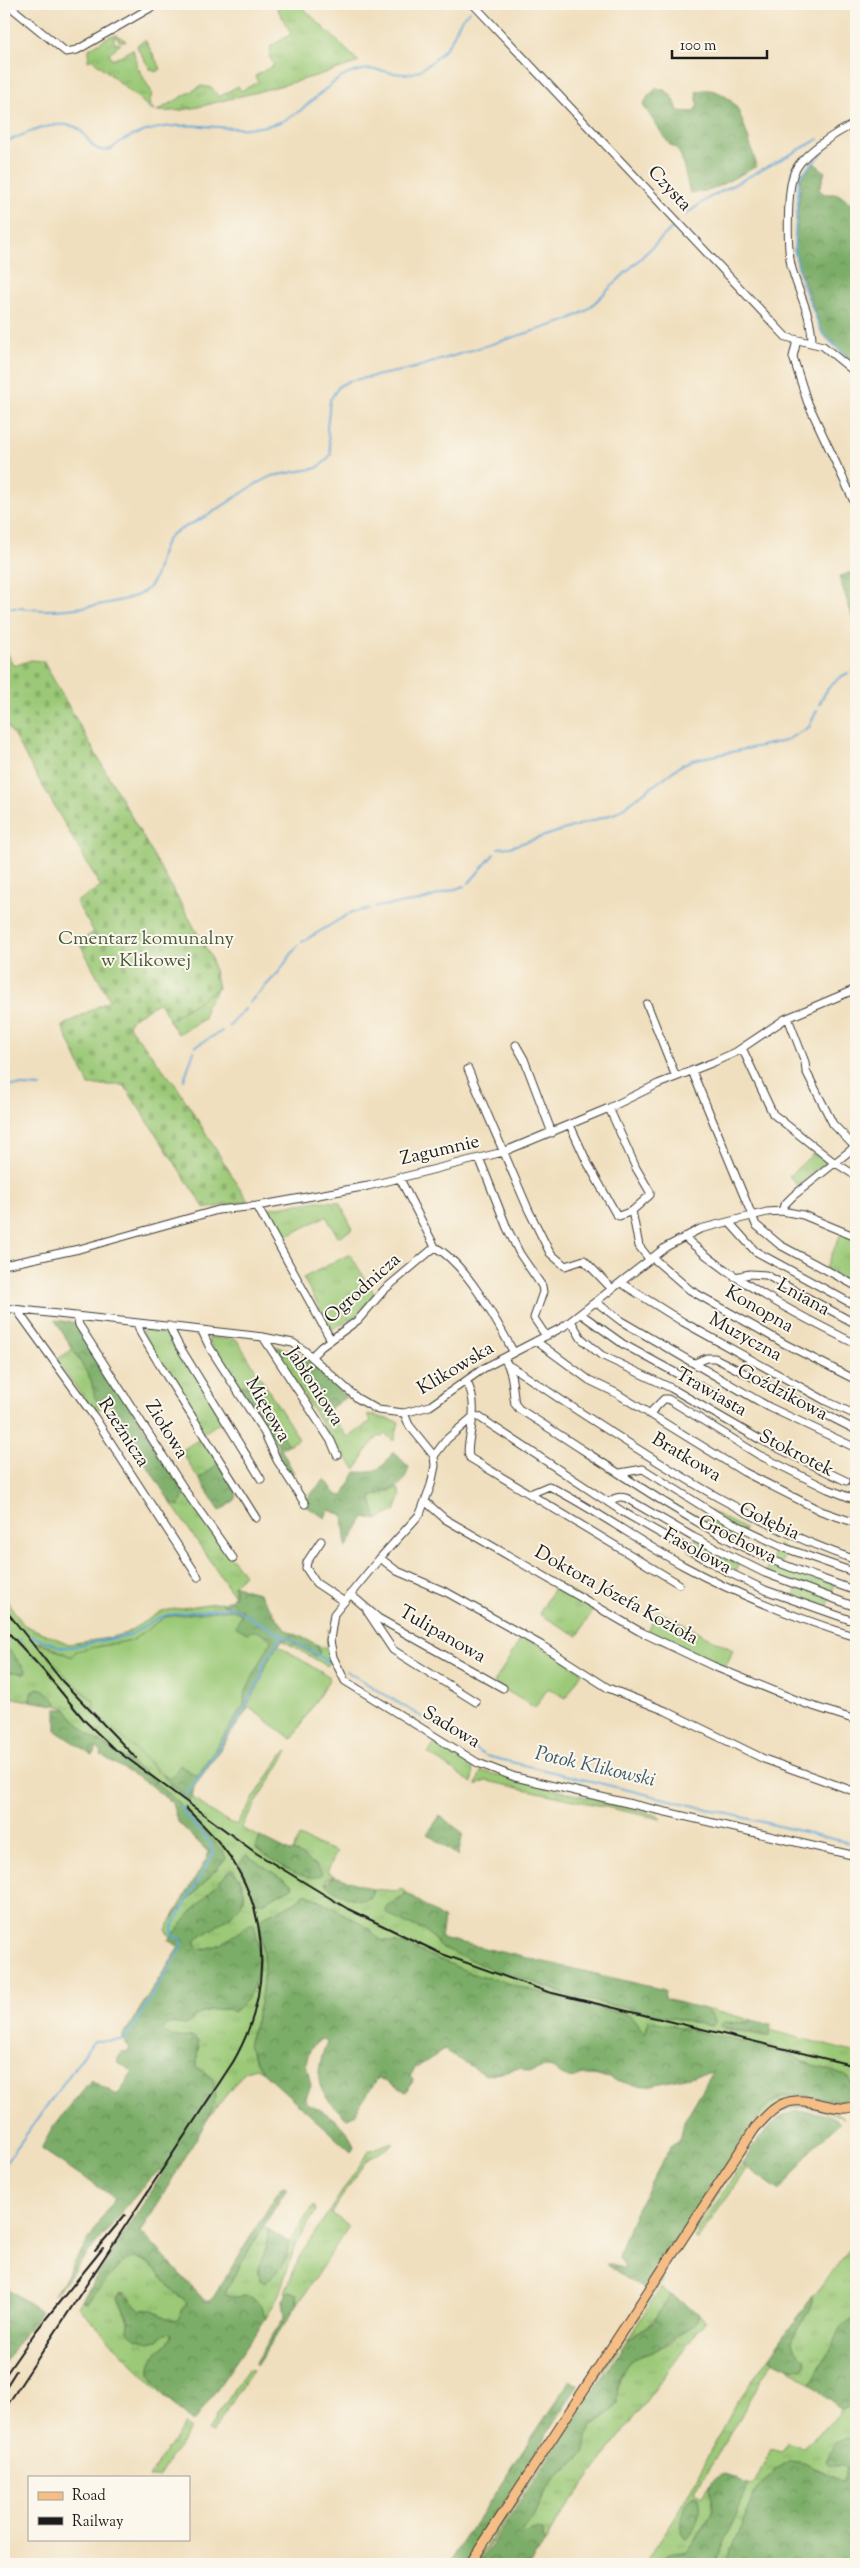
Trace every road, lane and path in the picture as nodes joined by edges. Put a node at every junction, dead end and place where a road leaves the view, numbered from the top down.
1 (7, 4) edge
2 (157, 4) edge
3 (473, 4) edge
4 (856, 123) edge
5 (798, 340) junction
6 (812, 342) junction
7 (856, 373) edge
8 (856, 506) edge
9 (856, 989) edge
10 (647, 1004) dead end
11 (788, 1018) junction
12 (516, 1045) dead end
13 (742, 1048) junction
14 (468, 1070) dead end
15 (692, 1071) junction
16 (676, 1077) junction
17 (609, 1108) junction
18 (570, 1125) junction
19 (552, 1133) junction
20 (856, 1146) edge
21 (503, 1152) junction
22 (480, 1160) junction
23 (835, 1162) junction
24 (856, 1176) edge
25 (399, 1178) junction
26 (257, 1206) junction
27 (632, 1211) junction
28 (782, 1211) junction
29 (752, 1216) junction
30 (729, 1222) junction
31 (684, 1237) junction
32 (856, 1237) edge
33 (435, 1246) junction
34 (651, 1259) junction
35 (4, 1265) edge
36 (735, 1277) junction
37 (621, 1282) junction
38 (856, 1286) edge
39 (612, 1289) junction
40 (596, 1302) junction
41 (856, 1306) edge
42 (4, 1308) edge
43 (17, 1310) junction
44 (582, 1314) junction
45 (77, 1316) junction
46 (571, 1321) junction
47 (138, 1323) junction
48 (856, 1324) edge
49 (170, 1326) junction
50 (202, 1331) junction
51 (546, 1336) junction
52 (262, 1337) junction
53 (331, 1340) junction
54 (536, 1342) junction
55 (856, 1344) edge
56 (514, 1352) junction
57 (313, 1355) junction
58 (504, 1358) junction
59 (695, 1363) junction
60 (508, 1365) junction
61 (856, 1380) edge
62 (466, 1381) junction
63 (723, 1399) dead end
64 (404, 1413) junction
65 (650, 1414) junction
66 (856, 1415) edge
67 (474, 1416) junction
68 (856, 1430) edge
69 (856, 1448) edge
70 (337, 1455) dead end
71 (434, 1456) junction
72 (620, 1473) junction
73 (261, 1479) dead end
74 (846, 1481) dead end
75 (530, 1494) junction
76 (856, 1500) edge
77 (426, 1502) junction
78 (609, 1503) junction
79 (305, 1504) dead end
80 (256, 1518) dead end
81 (856, 1523) edge
82 (321, 1541) dead end
83 (233, 1558) dead end
84 (380, 1558) junction
85 (856, 1560) edge
86 (856, 1574) edge
87 (198, 1577) dead end
88 (679, 1584) dead end
89 (856, 1591) edge
90 (350, 1594) junction
91 (343, 1601) junction
92 (856, 1607) edge
93 (366, 1609) junction
94 (856, 1622) edge
95 (856, 1637) edge
96 (503, 1688) dead end
97 (476, 1702) dead end
98 (856, 1720) edge
99 (856, 1792) edge
100 (856, 1856) edge
101 (855, 2106) edge
102 (470, 2564) edge

1 - 2 street
3 - 5 street, Czysta
4 - 6 street
5 - 6 street, Czysta
5 - 8 street
6 - 7 street, Czysta
9 - 11 street, Zagumnie
10 - 16 street
11 - 13 street, Zagumnie
11 - 20 street
12 - 19 street
13 - 15 street, Zagumnie
13 - 23 street
14 - 21 street
15 - 16 street, Zagumnie
15 - 29 street
16 - 17 street, Zagumnie
17 - 18 street, Zagumnie
17 - 27 street
18 - 19 street, Zagumnie
18 - 27 street
19 - 21 street, Zagumnie
20 - 23 street
21 - 22 street, Zagumnie
21 - 39 street
22 - 25 street, Zagumnie
22 - 51 street
23 - 24 street
23 - 28 street
25 - 26 street, Zagumnie
25 - 33 street
26 - 35 street, Zagumnie
26 - 53 street
27 - 34 street, Konopna
28 - 29 street, Klikowska
28 - 32 street
29 - 30 street, Klikowska
29 - 38 street
30 - 31 street, Klikowska
30 - 41 street
31 - 34 street, Klikowska
31 - 36 street, Lniana
33 - 53 street, Ogrodnicza
33 - 56 street
34 - 37 street, Klikowska
34 - 61 street, Konopna
36 - 48 street, Lniana
36 - 55 street, Lniana
37 - 39 street, Klikowska
37 - 66 street, Muzyczna
39 - 40 street, Klikowska
40 - 44 street, Klikowska
40 - 59 street, Goździkowa
42 - 43 street, Klikowska
43 - 45 street, Klikowska
43 - 87 street, Rzeźnicza
44 - 46 street, Klikowska
44 - 63 street
45 - 47 street, Klikowska
45 - 83 street, Ziołowa
46 - 51 street, Klikowska
46 - 74 street, Trawiasta
47 - 49 street, Klikowska
47 - 80 street
49 - 50 street, Klikowska
49 - 73 street
50 - 52 street, Klikowska
50 - 79 street, Miętowa
51 - 54 street, Klikowska
52 - 57 street, Klikowska
52 - 70 street, Jabłoniowa
53 - 57 street, Ogrodnicza
54 - 56 street, Klikowska
54 - 65 street
56 - 58 street, Klikowska
57 - 64 street, Klikowska
58 - 60 street, Gołębia
58 - 62 street, Klikowska
59 - 68 street, Goździkowa
59 - 69 street, Goździkowa
60 - 72 street, Gołębia
60 - 85 street, Bratkowa
62 - 64 street, Klikowska
62 - 67 street
64 - 71 street
65 - 76 street, Stokrotek
65 - 81 street
67 - 71 street
67 - 75 street, Fasolowa
67 - 78 street, Grochowa
71 - 77 street, Sadowa
72 - 86 street, Gołębia
72 - 89 street, Gołębia
75 - 88 street, Fasolowa
75 - 95 street, Fasolowa
77 - 84 street, Sadowa
77 - 98 street, Doktora Józefa Kozioła
78 - 92 street, Grochowa
78 - 94 street, Grochowa
82 - 91 street
84 - 90 street, Sadowa
84 - 99 street
90 - 91 street, Sadowa
90 - 93 street, Tulipanowa
91 - 100 street, Sadowa
93 - 96 street, Tulipanowa
93 - 97 street, Tulipanowa
101 - 102 main road

